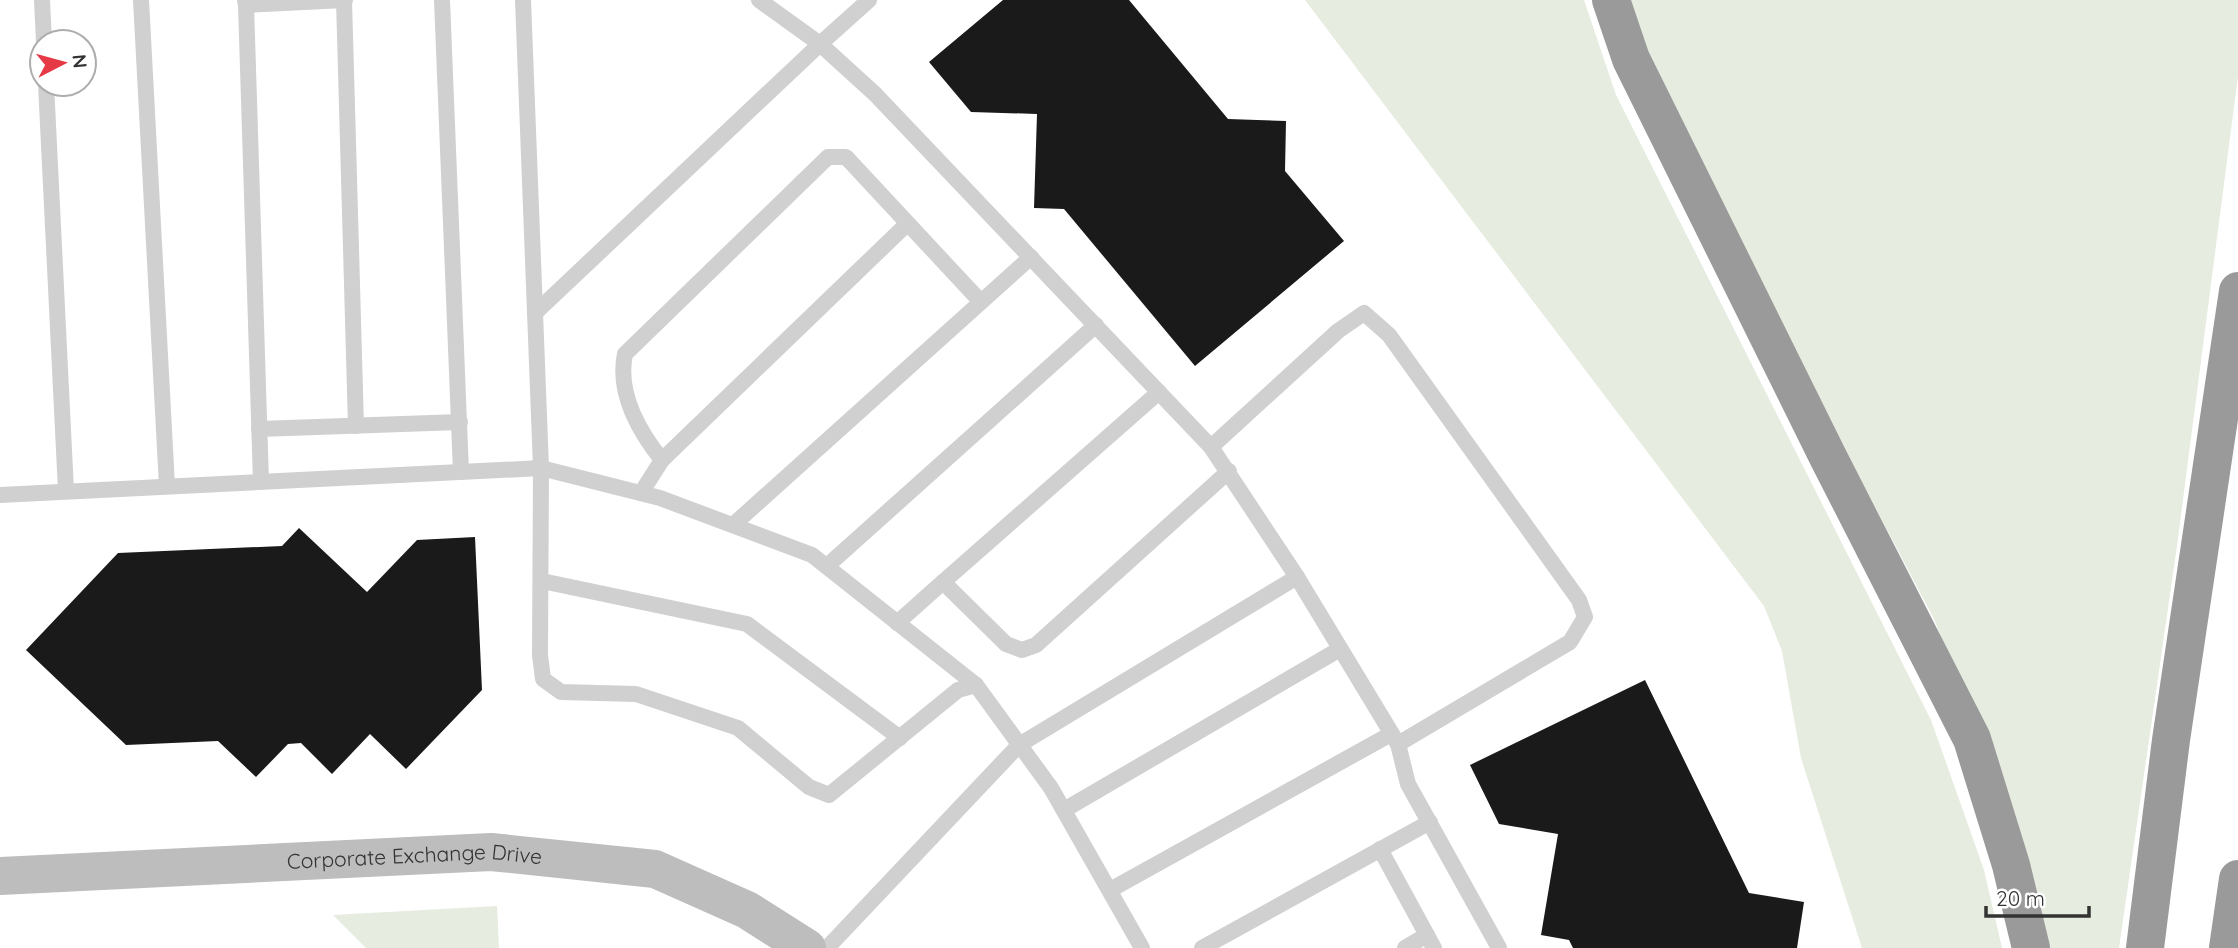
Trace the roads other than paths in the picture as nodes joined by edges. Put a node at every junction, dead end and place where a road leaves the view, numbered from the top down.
1 (42, 0) edge
2 (141, 0) edge
3 (344, 0) edge
4 (442, 0) edge
5 (523, 0) edge
6 (759, 0) edge
7 (869, 0) edge
8 (1611, 0) edge
9 (245, 3) edge
10 (43, 28) edge
11 (820, 44) junction
12 (47, 98) edge
13 (908, 224) junction
14 (1031, 257) junction
15 (2238, 291) edge
16 (981, 302) junction
17 (535, 313) junction
18 (1096, 325) junction
19 (1159, 391) junction
20 (460, 422) junction
21 (356, 426) junction
22 (259, 429) junction
23 (1211, 447) junction
24 (662, 460) junction
25 (541, 468) junction
26 (1229, 471) junction
27 (461, 472) junction
28 (261, 482) junction
29 (167, 486) junction
30 (66, 491) junction
31 (641, 494) junction
32 (0, 495) edge
33 (733, 525) junction
34 (827, 566) junction
35 (1297, 578) junction
36 (542, 581) junction
37 (943, 582) junction
38 (897, 623) junction
39 (1340, 649) junction
40 (976, 685) junction
41 (900, 738) junction
42 (1394, 739) junction
43 (1020, 745) junction
44 (1063, 810) junction
45 (1430, 822) junction
46 (1380, 849) junction
47 (0, 876) edge
48 (2238, 879) edge
49 (1110, 890) junction
50 (1431, 942) edge
51 (807, 948) edge
52 (827, 948) edge
53 (1143, 948) edge
54 (1202, 948) edge
55 (1405, 948) edge
56 (1499, 948) edge
57 (2031, 948) edge
58 (2145, 948) edge
59 (2228, 948) edge

1 - 10 lane
2 - 29 lane
3 - 9 lane
3 - 21 lane
4 - 20 lane
5 - 17 lane
6 - 11 lane
7 - 11 lane
8 - 57 highway
9 - 22 lane
11 - 14 lane
11 - 17 lane
12 - 30 lane
13 - 16 lane
13 - 24 lane
13 - 24 lane
14 - 16 lane
14 - 18 lane
15 - 58 highway
16 - 33 lane
17 - 25 lane
18 - 19 lane
18 - 34 lane
19 - 23 lane
19 - 37 lane
20 - 21 lane
20 - 27 lane
21 - 22 lane
22 - 28 lane
23 - 26 lane
23 - 42 lane
24 - 31 lane
25 - 27 lane
25 - 31 lane
25 - 36 lane
26 - 35 lane
26 - 37 lane
27 - 28 lane
28 - 29 lane
29 - 30 lane
30 - 32 lane
31 - 33 lane
33 - 34 lane
34 - 38 lane
35 - 39 lane
35 - 43 lane
36 - 41 lane
36 - 41 lane
37 - 38 lane
38 - 40 lane
39 - 42 lane
39 - 44 lane
40 - 41 lane
40 - 43 lane
42 - 45 lane
42 - 49 lane
43 - 44 lane
43 - 52 lane
44 - 49 lane
45 - 46 lane
45 - 56 lane
46 - 50 lane
46 - 54 lane
47 - 51 street, Corporate Exchange Drive
48 - 59 highway
49 - 53 lane
50 - 55 lane

